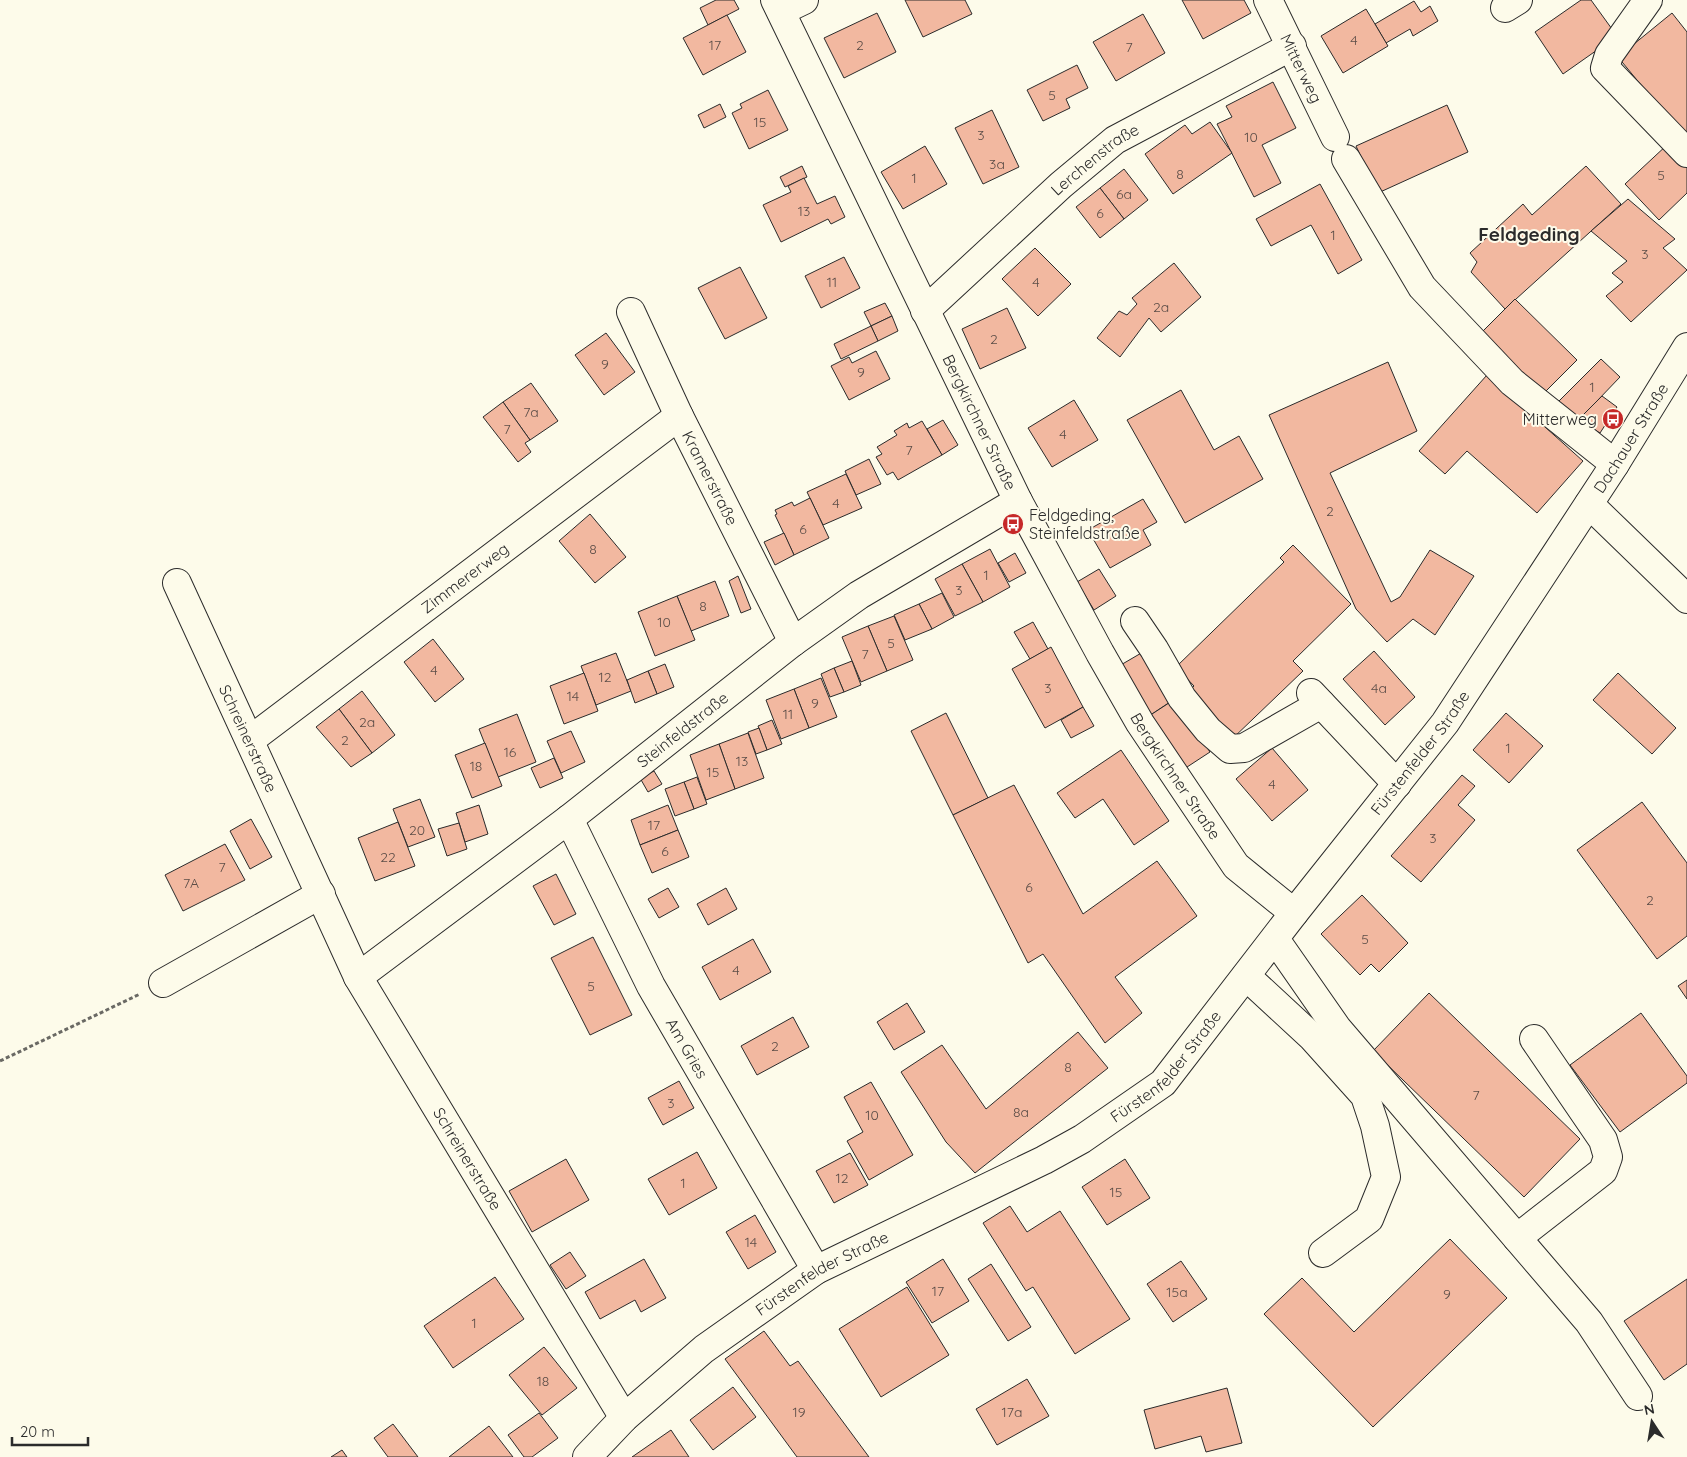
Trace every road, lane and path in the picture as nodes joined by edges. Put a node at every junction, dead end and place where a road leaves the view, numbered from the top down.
1 (1268, 0) edge
2 (1648, 0) edge
3 (786, 4) edge
4 (1292, 46) junction
5 (1687, 153) edge
6 (925, 311) junction
7 (631, 312) dead end
8 (1687, 347) edge
9 (679, 416) junction
10 (1614, 464) junction
11 (1018, 501) junction
12 (1589, 504) junction
13 (177, 583) dead end
14 (1687, 600) edge
15 (1135, 621) dead end
16 (793, 642) junction
17 (250, 740) junction
18 (1397, 784) junction
19 (569, 819) junction
20 (321, 894) junction
21 (1294, 914) junction
22 (1275, 940) junction
23 (358, 976) junction
24 (1246, 976) junction
25 (163, 983) joint
26 (1534, 1039) dead end
27 (0, 1061) edge
28 (1517, 1238) junction
29 (1323, 1253) dead end
30 (816, 1270) junction
31 (1638, 1396) dead end
32 (624, 1418) junction
33 (587, 1457) edge

1 - 4 street, Mitterweg
2 - 5 street
3 - 6 street, Bergkirchner Straße
4 - 6 street, Lerchenstraße
4 - 10 street, Mitterweg
6 - 11 street, Bergkirchner Straße
7 - 9 street, Kramerstraße
8 - 10 street, Dachauer Straße
9 - 16 street, Kramerstraße
9 - 17 street, Zimmererweg
10 - 12 street, Dachauer Straße
11 - 16 street, Steinfeldstraße
11 - 21 street, Bergkirchner Straße
12 - 14 street
12 - 18 street, Fürstenfelder Straße
13 - 17 street, Schreinerstraße
15 - 18 street
16 - 19 street, Steinfeldstraße
17 - 20 street, Schreinerstraße
18 - 21 street, Fürstenfelder Straße
19 - 23 street, Steinfeldstraße
19 - 30 street, Am Gries
20 - 23 street, Schreinerstraße
20 - 25 street
21 - 22 street, Fürstenfelder Straße
22 - 24 street, Fürstenfelder Straße
22 - 28 street
23 - 32 street, Schreinerstraße
24 - 29 street
24 - 30 street, Fürstenfelder Straße
25 - 27 path
26 - 28 street
28 - 31 street
30 - 32 street, Fürstenfelder Straße
32 - 33 street, Fürstenfelder Straße

